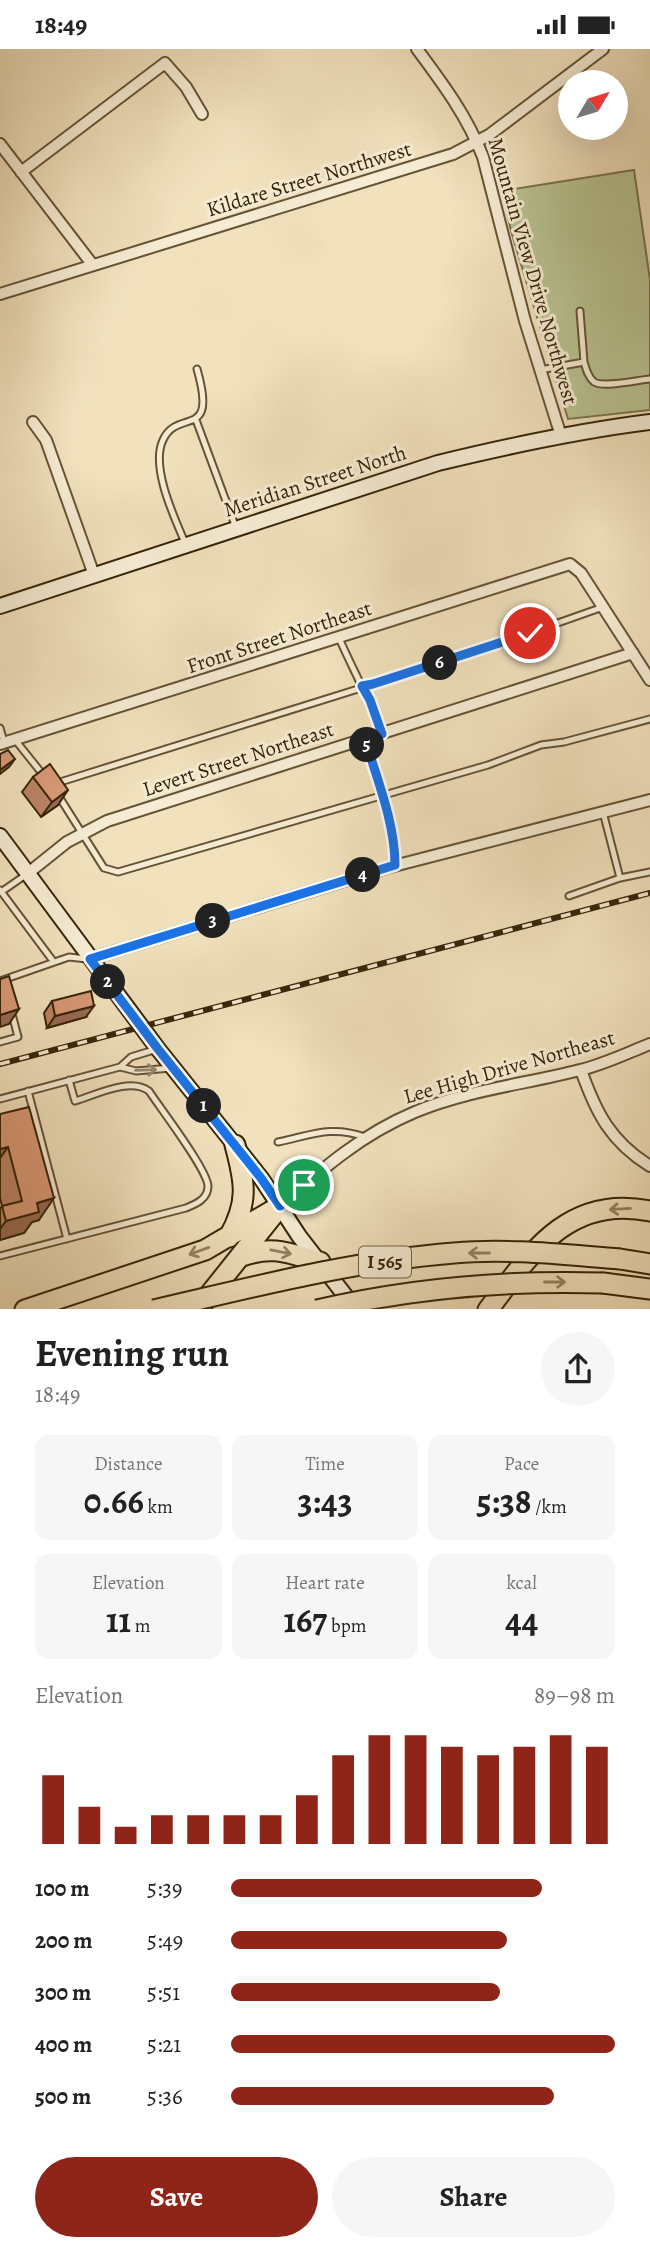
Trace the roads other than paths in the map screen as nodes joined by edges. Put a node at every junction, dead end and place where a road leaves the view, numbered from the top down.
1 (417, 49) edge
2 (603, 49) edge
3 (202, 114) dead end
4 (477, 142) junction
5 (0, 144) edge
6 (22, 172) junction
7 (92, 264) junction
8 (0, 294) edge
9 (580, 311) dead end
10 (584, 362) junction
11 (197, 369) dead end
12 (540, 370) junction
13 (650, 379) edge
14 (196, 420) junction
15 (33, 422) dead end
16 (650, 422) edge
17 (561, 436) junction
18 (236, 528) junction
19 (186, 545) junction
20 (94, 575) junction
21 (0, 605) edge
22 (603, 607) junction
23 (339, 638) junction
24 (633, 653) junction
25 (650, 680) edge
26 (362, 686) junction
27 (650, 719) edge
28 (0, 728) edge
29 (382, 734) junction
30 (365, 739) junction
31 (16, 741) junction
32 (2, 743) edge
33 (52, 786) junction
34 (382, 795) junction
35 (650, 800) edge
36 (603, 812) junction
37 (83, 833) junction
38 (0, 836) edge
39 (395, 865) junction
40 (650, 872) edge
41 (27, 874) junction
42 (620, 878) junction
43 (1, 891) edge
44 (569, 896) dead end
45 (90, 959) junction
46 (53, 961) junction
47 (2, 981) edge
48 (6, 992) edge
49 (9, 1003) edge
50 (0, 1042) edge
51 (650, 1044) edge
52 (158, 1049) junction
53 (120, 1067) junction
54 (173, 1068) junction
55 (581, 1070) junction
56 (69, 1080) junction
57 (28, 1091) junction
58 (0, 1098) edge
59 (365, 1137) junction
60 (278, 1142) dead end
61 (235, 1145) junction
62 (650, 1166) edge
63 (280, 1206) junction
64 (650, 1211) edge
65 (229, 1238) junction
66 (68, 1239) junction
67 (0, 1256) edge
68 (242, 1256) junction
69 (320, 1262) junction
70 (650, 1264) edge
71 (650, 1289) edge
72 (489, 1308) edge
73 (27, 1309) edge
74 (158, 1309) edge
75 (199, 1309) edge
76 (322, 1309) edge
77 (356, 1309) edge

1 - 4 street, Mountain View Drive Northwest
2 - 4 street, Kildare Street Northwest
3 - 6 street
4 - 7 street, Kildare Street Northwest
4 - 12 street, Mountain View Drive Northwest
5 - 6 street
6 - 7 street
7 - 8 street, Kildare Street Northwest
9 - 10 lane
10 - 12 lane
10 - 13 lane
11 - 14 lane
12 - 17 street, Mountain View Drive Northwest
14 - 18 lane
14 - 19 lane
15 - 20 street
16 - 17 street, Meridian Street North
17 - 18 street, Meridian Street North
18 - 19 street, Meridian Street North
19 - 20 street, Meridian Street North
20 - 21 street, Meridian Street North
22 - 23 street, Front Street Northeast
22 - 24 street
22 - 26 lane
23 - 26 lane
23 - 31 street, Front Street Northeast
24 - 25 street
24 - 29 street, Levert Street Northeast
26 - 29 lane
26 - 33 lane
27 - 34 lane
28 - 32 lane
29 - 30 street, Levert Street Northeast
30 - 34 lane
30 - 37 street, Levert Street Northeast
31 - 32 street, Front Street Northeast
31 - 33 lane
33 - 37 lane
34 - 37 lane
34 - 39 lane
35 - 36 street
36 - 39 street
36 - 42 lane
37 - 41 street, Levert Street Northeast
38 - 41 street
39 - 45 street
40 - 42 lane
41 - 43 lane
41 - 45 street
42 - 44 lane
43 - 46 lane
45 - 46 lane
45 - 52 street
46 - 47 lane
47 - 48 lane
49 - 50 lane
51 - 55 street, Lee High Drive Northeast
52 - 53 lane
52 - 54 street
53 -> 54 lane
53 - 56 lane
54 - 61 street
55 - 59 street, Lee High Drive Northeast
55 - 62 street
56 - 57 lane
56 - 66 lane
57 - 58 lane
57 - 66 lane
59 - 60 lane
59 - 63 street, Lee High Drive Northeast
61 - 63 street
61 - 65 highway
63 - 65 highway
63 - 68 highway
63 - 69 street
64 -> 72 highway
65 -> 73 highway
66 - 67 lane
68 -> 69 highway
68 - 75 highway
69 - 77 street
70 -> 74 highway, I 565, bridge
76 -> 71 highway, I 565, bridge

